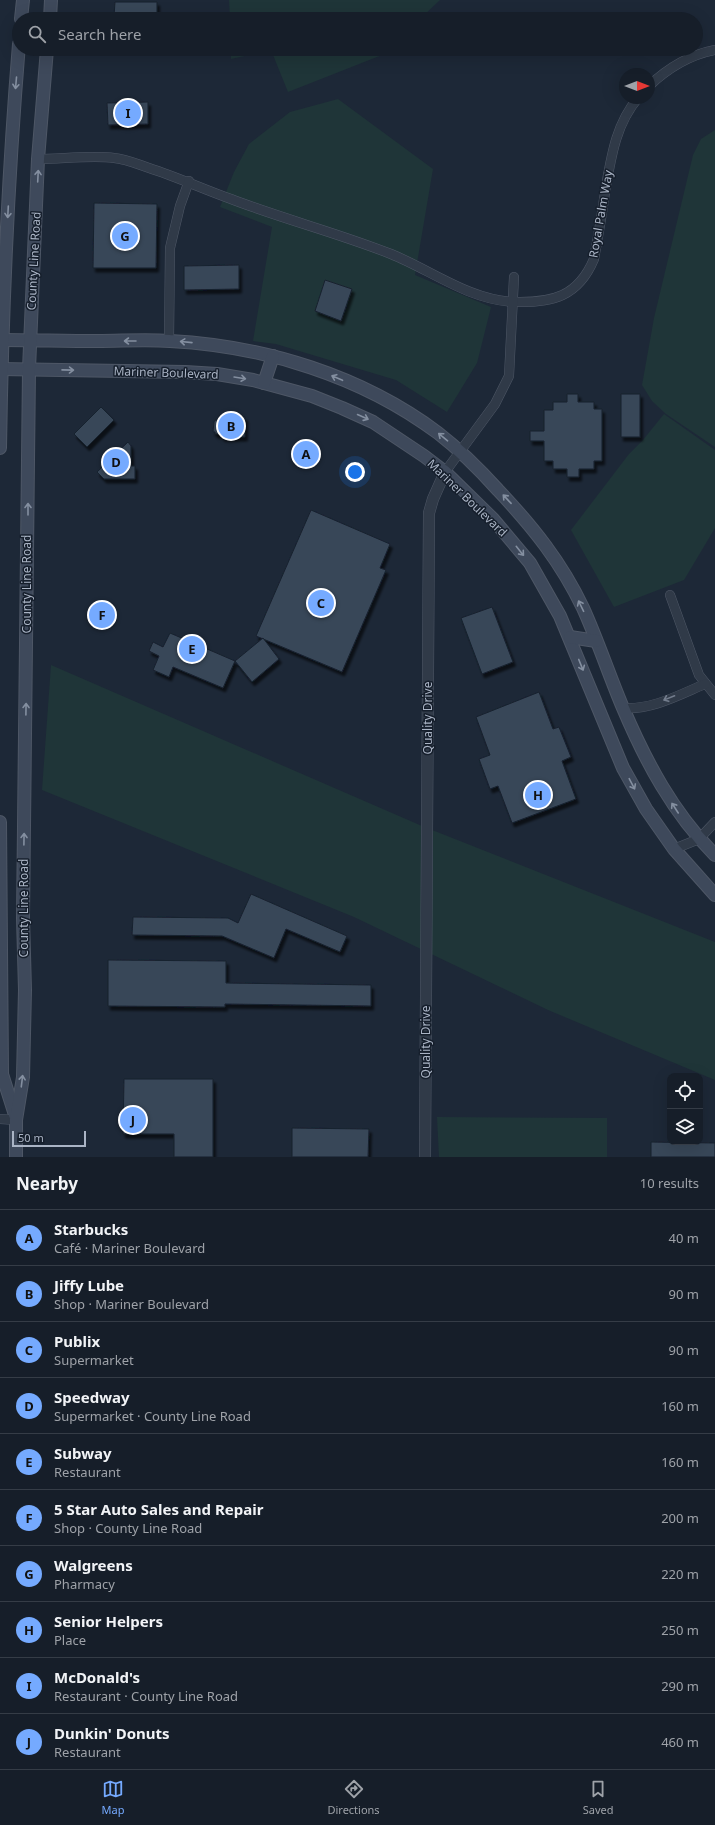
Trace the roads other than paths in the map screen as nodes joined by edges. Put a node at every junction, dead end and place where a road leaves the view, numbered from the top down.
1 (23, 0) edge
2 (51, 0) edge
3 (22, 12) edge
4 (50, 12) edge
5 (715, 50) edge
6 (703, 54) edge
7 (18, 56) edge
8 (46, 56) edge
9 (695, 56) edge
10 (655, 81) edge
11 (634, 104) edge
12 (38, 159) junction
13 (189, 181) junction
14 (514, 278) dead end
15 (512, 302) junction
16 (1, 340) edge
17 (30, 340) junction
18 (169, 340) junction
19 (273, 356) junction
20 (1, 369) edge
21 (29, 369) junction
22 (264, 383) junction
23 (0, 448) edge
24 (460, 452) junction
25 (445, 472) junction
26 (670, 595) dead end
27 (570, 637) junction
28 (596, 641) junction
29 (705, 684) junction
30 (715, 695) edge
31 (623, 708) junction
32 (0, 822) edge
33 (715, 822) edge
34 (699, 839) junction
35 (674, 849) junction
36 (715, 855) edge
37 (715, 895) edge
38 (0, 1119) edge
39 (16, 1120) junction
40 (16, 1157) edge
41 (425, 1157) edge

1 - 3 main road
2 - 4 main road
5 - 6 street
7 -> 16 main road
8 - 12 main road, County Line Road
9 - 10 street
11 - 15 street, Royal Palm Way
12 - 13 street, Royal Palm Way
17 -> 12 main road, County Line Road
13 - 15 street, Royal Palm Way
13 - 18 street
14 - 15 street
15 - 24 street, Quality Drive
16 - 17 main road, Mariner Boulevard
16 - 20 main road
18 -> 17 main road, Mariner Boulevard
17 - 21 main road, County Line Road
19 -> 18 main road, Mariner Boulevard
19 - 22 main road
24 -> 19 main road, Mariner Boulevard
20 - 21 main road, Mariner Boulevard
20 - 23 main road
21 -> 22 main road, Mariner Boulevard
39 -> 21 main road, County Line Road
22 -> 25 main road, Mariner Boulevard
24 - 25 street, Quality Drive
28 -> 24 main road, Mariner Boulevard
25 -> 27 main road, Mariner Boulevard
25 - 41 street, Quality Drive
26 - 29 street
27 - 28 main road
27 -> 35 main road, Mariner Boulevard
28 - 31 main road, Mariner Boulevard
29 - 30 street
29 -> 31 street
34 -> 31 main road, Mariner Boulevard
32 - 39 main road, County Line Road
33 - 34 street
34 - 35 street
34 - 36 main road, Mariner Boulevard
35 - 37 main road, Mariner Boulevard
38 - 39 street
39 - 40 main road, County Line Road

